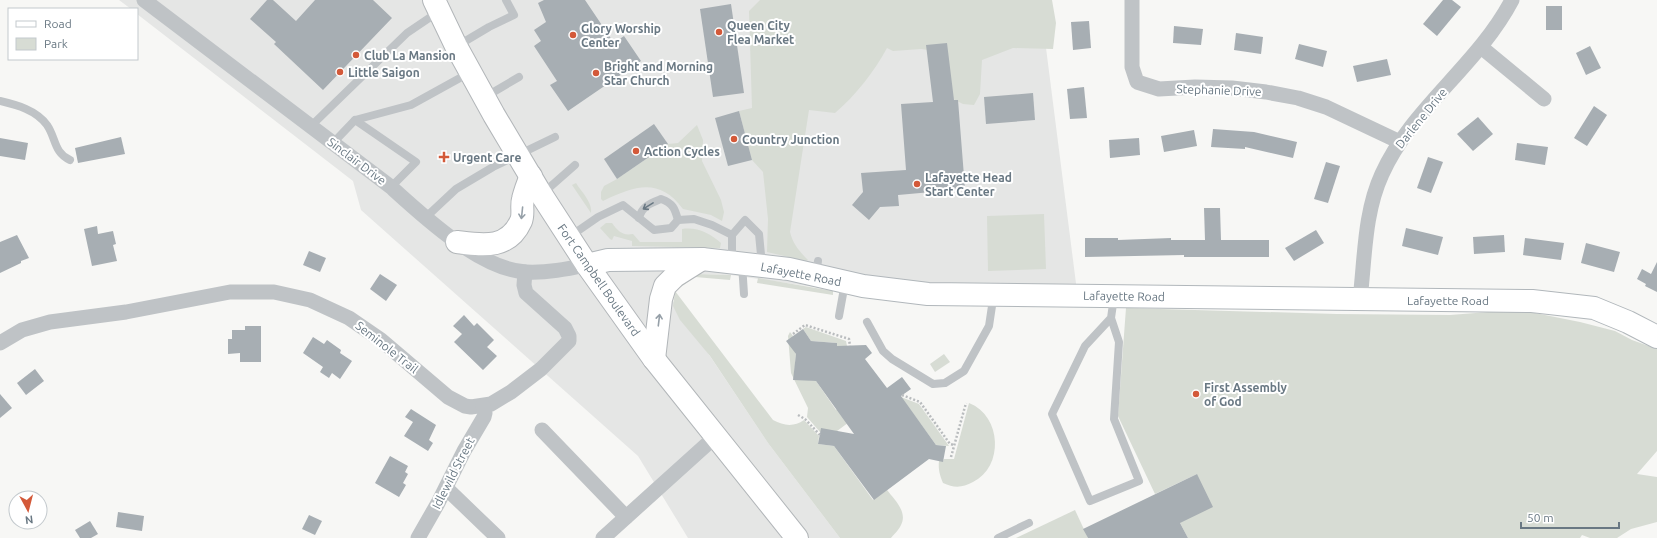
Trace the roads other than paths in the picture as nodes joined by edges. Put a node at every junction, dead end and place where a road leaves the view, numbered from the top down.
1 (144, 0) edge
2 (506, 0) edge
3 (1132, 0) edge
4 (1512, 0) edge
5 (437, 5) edge
6 (456, 46) junction
7 (1481, 47) junction
8 (470, 72) junction
9 (520, 77) dead end
10 (484, 97) junction
11 (1544, 99) dead end
12 (0, 101) edge
13 (355, 120) junction
14 (311, 126) junction
15 (555, 138) dead end
16 (1400, 142) junction
17 (333, 143) junction
18 (518, 155) junction
19 (70, 160) dead end
20 (575, 165) dead end
21 (536, 185) junction
22 (391, 187) junction
23 (425, 218) junction
24 (640, 218) junction
25 (678, 220) junction
26 (732, 235) junction
27 (569, 238) junction
28 (457, 242) junction
29 (702, 259) junction
30 (745, 264) junction
31 (587, 265) junction
32 (525, 272) junction
33 (846, 282) junction
34 (744, 294) dead end
35 (991, 295) junction
36 (1114, 296) junction
37 (1360, 299) junction
38 (839, 316) dead end
39 (1111, 318) junction
40 (866, 322) dead end
41 (1657, 337) edge
42 (0, 343) edge
43 (654, 359) junction
44 (483, 406) junction
45 (542, 430) dead end
46 (716, 436) junction
47 (446, 488) junction
48 (626, 517) junction
49 (1029, 523) dead end
50 (418, 538) edge
51 (498, 538) edge
52 (603, 538) edge
53 (797, 538) edge
54 (998, 538) edge

1 - 14 street, Sinclair Drive
2 - 6 lane
3 - 16 street, Stephanie Drive
4 - 7 street, Darlene Drive
5 - 6 main road, Fort Campbell Boulevard
5 - 14 lane
6 - 8 main road, Fort Campbell Boulevard
7 - 11 street
7 - 16 street, Darlene Drive
8 - 10 main road, Fort Campbell Boulevard
8 - 13 lane
9 - 10 lane
10 - 18 main road, Fort Campbell Boulevard
12 - 19 lane
13 - 17 lane
13 - 22 lane
14 - 17 street, Sinclair Drive
15 - 18 lane
16 - 37 street, Darlene Drive
17 - 22 street, Sinclair Drive
18 - 21 main road, Fort Campbell Boulevard
18 - 23 lane
20 - 21 lane
21 - 27 main road, Fort Campbell Boulevard
21 -> 28 main road
22 - 23 street, Sinclair Drive
23 - 28 street, Sinclair Drive
24 - 25 lane
25 -> 24 lane
24 - 27 lane
25 - 26 lane
26 - 30 lane
26 - 30 lane
27 - 31 main road, Fort Campbell Boulevard
28 - 32 street, Sinclair Drive
29 - 30 main road, Lafayette Road
29 - 31 main road, Lafayette Road
43 -> 29 main road
30 - 33 main road, Lafayette Road
30 - 34 lane
31 - 32 street, Sinclair Drive
31 - 43 main road, Fort Campbell Boulevard
32 - 44 street, Seminole Trail
33 - 35 main road, Lafayette Road
33 - 38 lane
35 - 36 main road, Lafayette Road
35 - 40 lane
36 - 37 main road, Lafayette Road
36 - 39 lane
37 - 41 main road, Lafayette Road
39 - 39 lane
42 - 44 street, Seminole Trail
43 - 46 main road, Fort Campbell Boulevard
44 - 47 street, Idlewild Street
45 - 48 street
46 - 48 street
46 - 53 main road, Fort Campbell Boulevard
47 - 50 street, Idlewild Street
47 - 51 street
48 - 52 street
49 - 54 lane

